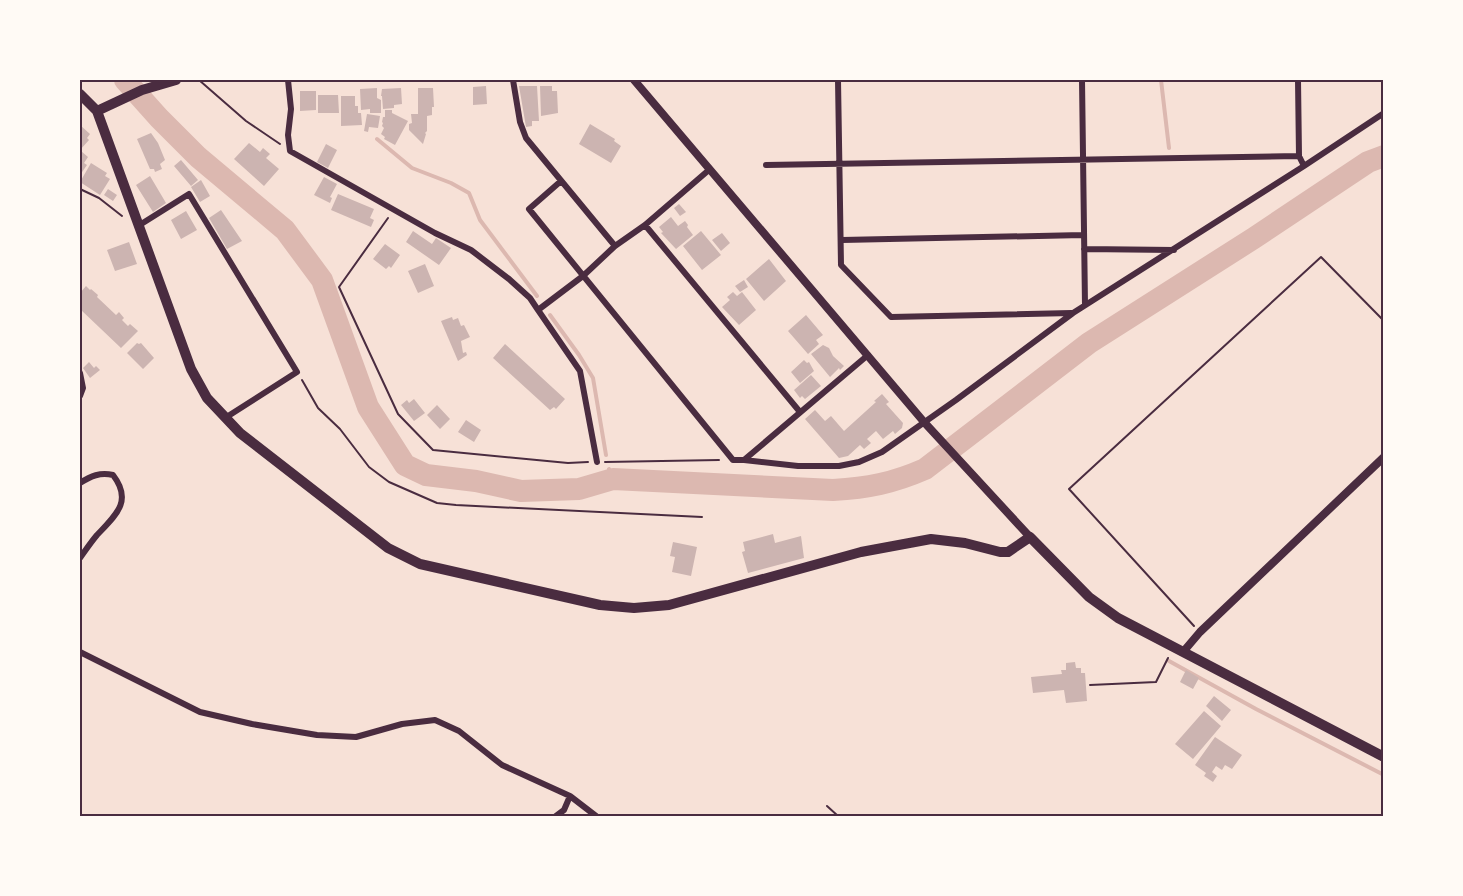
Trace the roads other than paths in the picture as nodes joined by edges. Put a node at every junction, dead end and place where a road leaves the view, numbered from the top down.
1 (172, 80) edge
2 (288, 80) edge
3 (513, 80) edge
4 (634, 80) edge
5 (838, 80) edge
6 (1082, 80) edge
7 (1298, 80) edge
8 (80, 94) edge
9 (97, 111) junction
10 (1383, 113) edge
11 (1299, 156) junction
12 (1083, 159) junction
13 (840, 163) junction
14 (766, 165) dead end
15 (1304, 166) junction
16 (710, 169) junction
17 (561, 181) junction
18 (645, 225) junction
19 (137, 226) junction
20 (1083, 235) junction
21 (842, 240) junction
22 (615, 246) junction
23 (1084, 249) junction
24 (1175, 250) junction
25 (583, 276) junction
26 (1085, 305) junction
27 (538, 310) junction
28 (1073, 313) junction
29 (868, 355) junction
30 (80, 373) edge
31 (80, 396) edge
32 (800, 412) junction
33 (225, 418) junction
34 (927, 425) junction
35 (1383, 457) edge
36 (744, 460) junction
37 (597, 462) road end
38 (80, 483) edge
39 (1030, 537) junction
40 (80, 558) edge
41 (80, 652) edge
42 (1183, 652) junction
43 (1383, 757) edge
44 (570, 796) junction
45 (556, 816) edge
46 (596, 816) edge

1 - 9 main road
2 - 27 street
3 - 17 street
4 - 16 street
5 - 13 street
6 - 12 street
7 - 11 street
8 - 9 main road
9 - 19 main road
10 - 15 street
11 - 12 street
11 - 15 street
12 - 13 street
12 - 20 street
13 - 14 street
13 - 21 street
15 - 24 street
16 - 18 street
16 - 29 street
17 - 22 street
17 - 25 street
18 - 22 street
18 - 32 street
19 - 33 main road
19 - 33 street
20 - 21 street
20 - 23 street
21 - 28 street
22 - 25 street
23 - 24 street
23 - 26 street
24 - 26 street
25 - 27 street
25 - 36 street
26 - 28 street
27 - 37 street
28 - 34 street
29 - 32 street
29 - 34 street
30 - 31 street
32 - 36 street
33 - 39 main road
34 - 36 street
34 - 39 street
35 - 42 street
38 - 40 street
39 - 42 main road
41 - 44 street
42 - 43 main road
44 - 45 street
44 - 46 street

